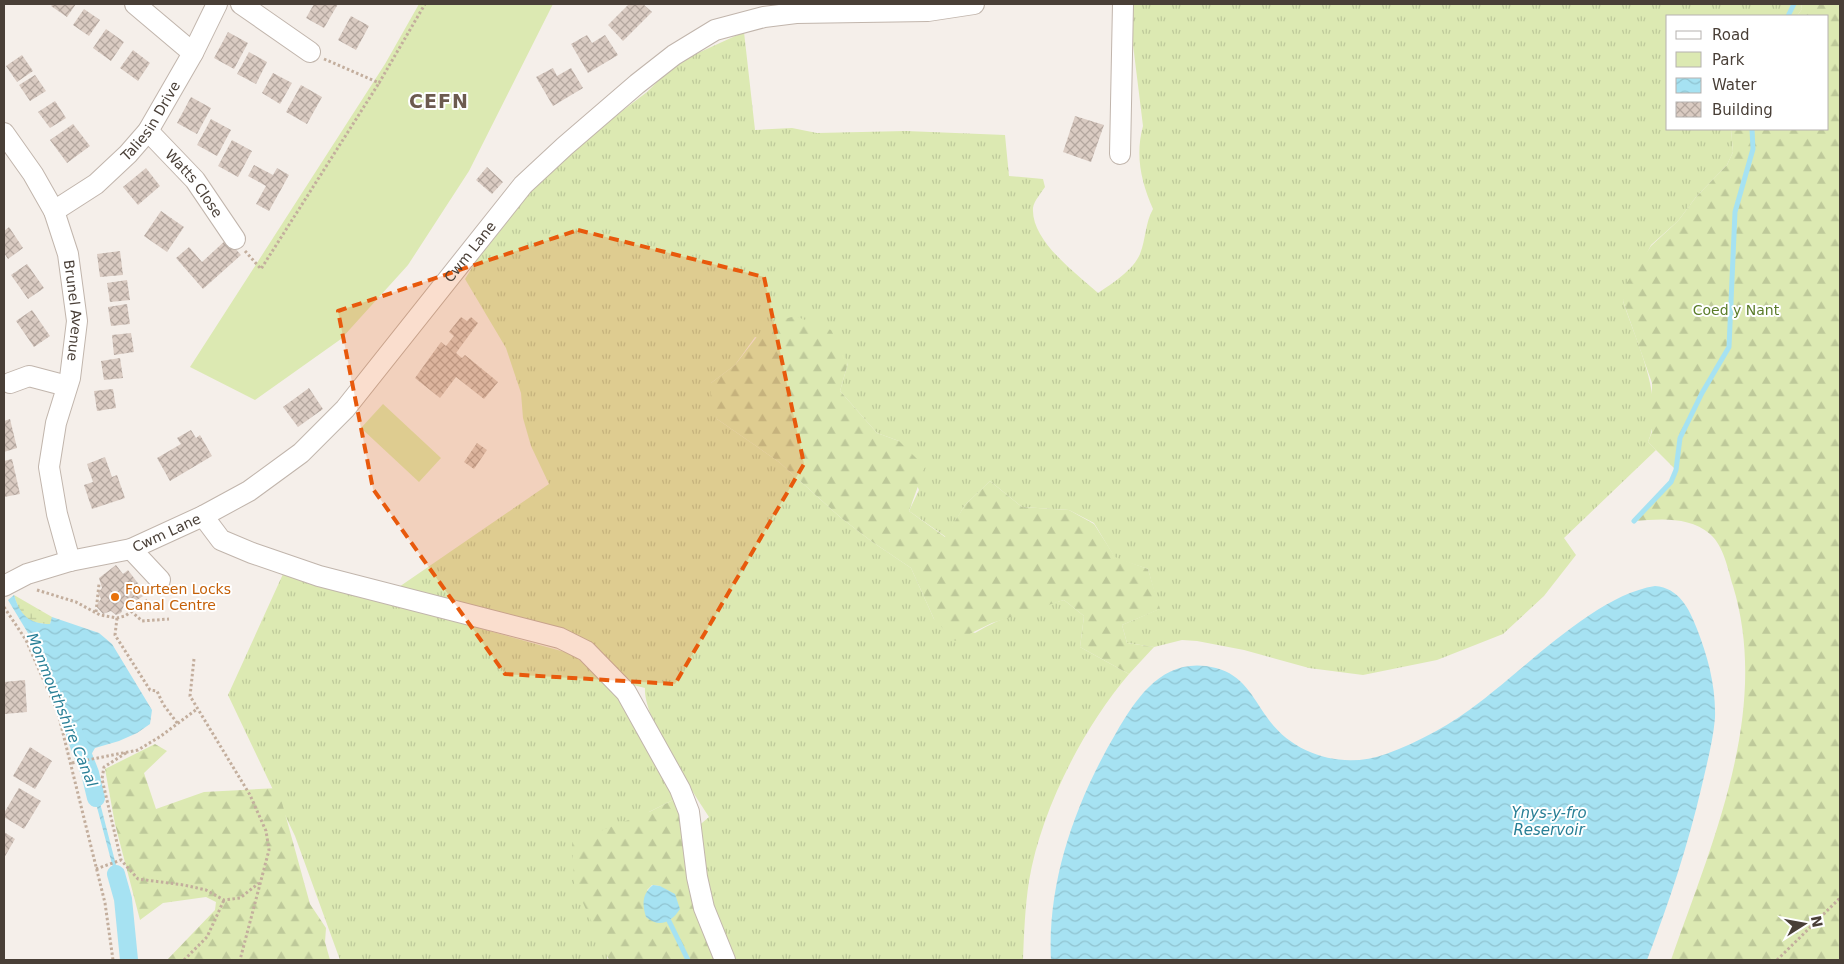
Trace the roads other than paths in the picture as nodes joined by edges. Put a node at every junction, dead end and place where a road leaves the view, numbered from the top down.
1 (135, 4) edge
2 (217, 4) edge
3 (241, 4) edge
4 (974, 4) edge
5 (1123, 4) edge
6 (310, 52) road end
7 (193, 53) junction
8 (148, 131) junction
9 (4, 133) edge
10 (1120, 154) dead end
11 (54, 211) junction
12 (235, 239) dead end
13 (10, 383) dead end
14 (67, 386) junction
15 (203, 516) junction
16 (131, 549) junction
17 (70, 561) junction
18 (160, 580) dead end
19 (4, 586) edge
20 (686, 805) junction
21 (703, 822) dead end
22 (724, 960) edge

1 - 7 street
2 - 7 street, Taliesin Drive
3 - 6 street
4 - 15 street, Cwm Lane
5 - 10 street
7 - 8 street, Taliesin Drive
8 - 11 street, Taliesin Drive
8 - 12 street, Watts Close
9 - 11 street, Brunel Avenue
11 - 14 street, Brunel Avenue
13 - 14 street
14 - 17 street, Brunel Avenue
15 - 16 street, Cwm Lane
15 - 20 street
16 - 17 street, Cwm Lane
16 - 18 street
17 - 19 street, Cwm Lane
20 - 21 street
20 - 22 street

